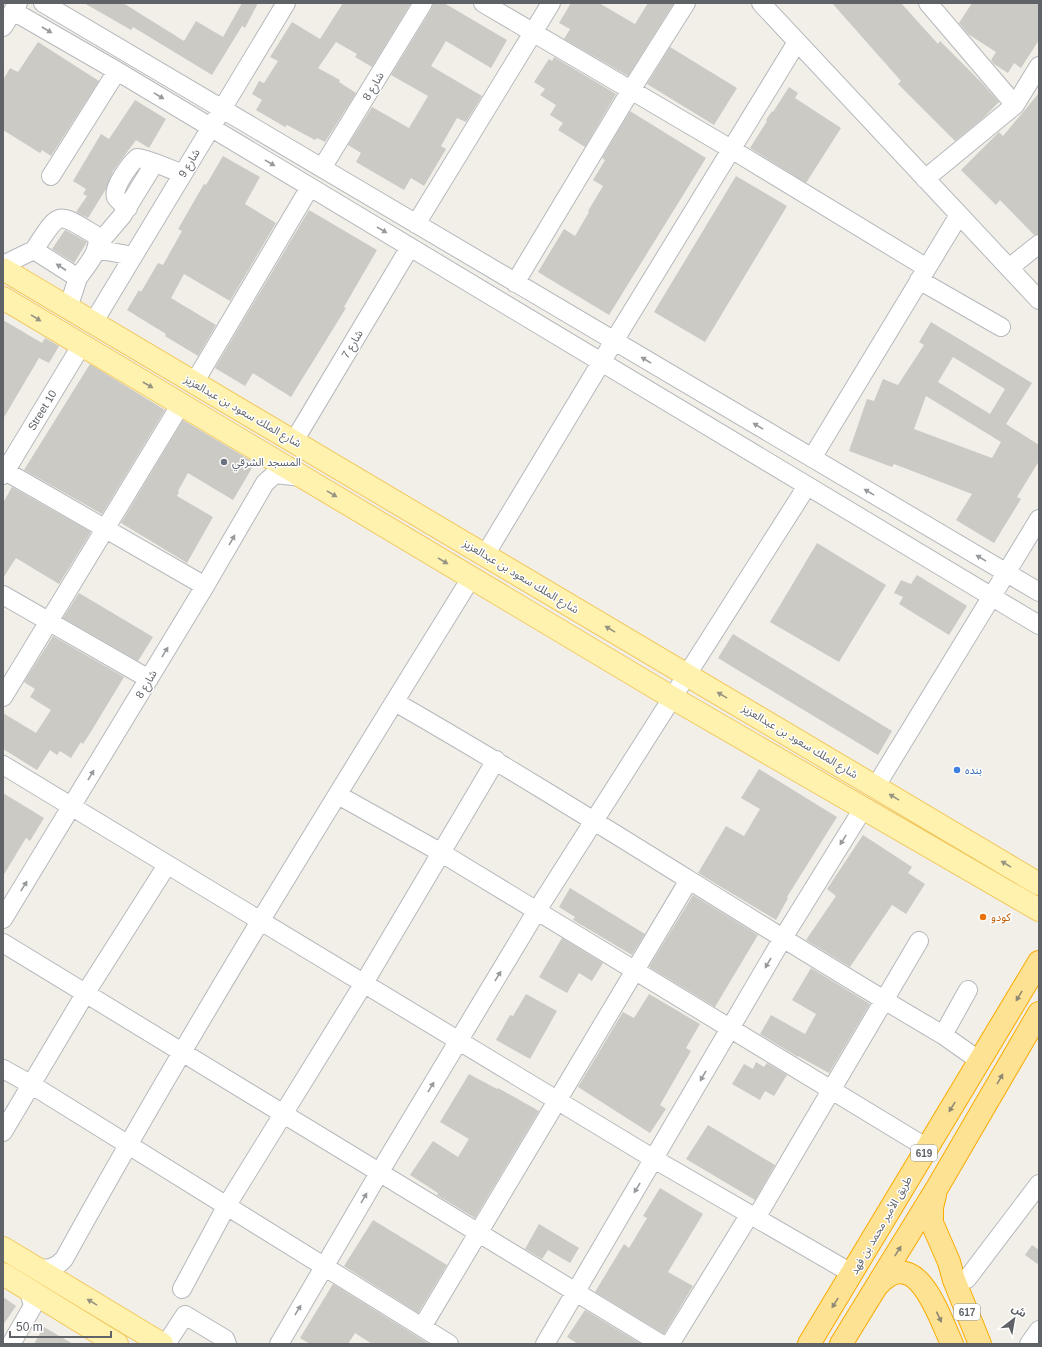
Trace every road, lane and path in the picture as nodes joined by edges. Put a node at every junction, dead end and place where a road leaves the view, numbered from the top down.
1 (42, 3) edge
2 (286, 3) edge
3 (423, 3) edge
4 (483, 3) edge
5 (551, 3) edge
6 (686, 3) edge
7 (761, 3) edge
8 (928, 3) edge
9 (15, 7) edge
10 (3, 27) edge
11 (532, 33) junction
12 (797, 42) junction
13 (1039, 66) edge
14 (117, 71) junction
15 (631, 90) junction
16 (1015, 105) junction
17 (222, 109) junction
18 (211, 128) junction
19 (731, 149) junction
20 (322, 168) junction
21 (183, 174) junction
22 (51, 176) dead end
23 (926, 179) junction
24 (310, 187) junction
25 (959, 215) junction
26 (416, 224) junction
27 (1039, 244) edge
28 (98, 246) junction
29 (410, 247) junction
30 (34, 250) junction
31 (134, 256) junction
32 (3, 265) edge
33 (1009, 268) junction
34 (3, 269) edge
35 (923, 274) junction
36 (78, 278) junction
37 (515, 283) junction
38 (3, 298) edge
39 (1039, 300) edge
40 (68, 308) junction
41 (93, 323) junction
42 (1001, 327) dead end
43 (614, 340) junction
44 (81, 346) junction
45 (601, 362) junction
46 (194, 383) junction
47 (181, 404) junction
48 (294, 441) junction
49 (812, 458) junction
50 (5, 468) edge
51 (304, 477) junction
52 (807, 486) junction
53 (1039, 519) edge
54 (106, 529) junction
55 (485, 555) junction
56 (1006, 573) junction
57 (472, 578) junction
58 (205, 586) junction
59 (1039, 592) edge
60 (3, 595) edge
61 (992, 598) junction
62 (49, 621) junction
63 (1039, 625) edge
64 (687, 674) junction
65 (149, 679) junction
66 (3, 697) edge
67 (671, 697) junction
68 (394, 702) junction
69 (496, 760) junction
70 (3, 765) edge
71 (876, 786) junction
72 (338, 795) junction
73 (864, 807) junction
74 (72, 808) junction
75 (593, 822) junction
76 (440, 852) junction
77 (167, 865) junction
78 (689, 880) junction
79 (1039, 884) edge
80 (1039, 910) edge
81 (536, 912) junction
82 (3, 919) edge
83 (261, 922) junction
84 (783, 938) junction
85 (919, 940) dead end
86 (3, 943) edge
87 (1039, 962) edge
88 (635, 972) junction
89 (364, 983) junction
90 (968, 990) dead end
91 (85, 994) junction
92 (883, 1000) junction
93 (1039, 1013) edge
94 (730, 1029) junction
95 (943, 1035) junction
96 (459, 1040) junction
97 (181, 1053) junction
98 (980, 1061) junction
99 (3, 1069) edge
100 (32, 1084) junction
101 (832, 1090) junction
102 (558, 1100) junction
103 (283, 1115) junction
104 (3, 1132) edge
105 (127, 1144) junction
106 (927, 1148) junction
107 (654, 1159) junction
108 (379, 1173) junction
109 (1039, 1184) edge
110 (937, 1188) junction
111 (227, 1205) junction
112 (753, 1216) junction
113 (479, 1234) junction
114 (3, 1248) edge
115 (325, 1265) junction
116 (36, 1268) junction
117 (3, 1274) edge
118 (853, 1274) junction
119 (960, 1279) junction
120 (26, 1288) junction
121 (182, 1289) dead end
122 (926, 1290) junction
123 (575, 1292) junction
124 (872, 1292) junction
125 (422, 1327) junction
126 (1039, 1330) edge
127 (165, 1340) edge
128 (11, 1344) edge
129 (117, 1344) edge
130 (227, 1344) edge
131 (278, 1344) edge
132 (449, 1344) edge
133 (545, 1344) edge
134 (662, 1344) edge
135 (670, 1344) edge
136 (809, 1344) edge
137 (841, 1344) edge
138 (952, 1344) edge
139 (980, 1344) edge
140 (1029, 1344) edge

1 - 17 street
2 - 17 street, شارع 9
3 - 20 street, شارع 8
4 - 11 street
5 - 11 street
6 - 15 street
7 - 12 street
8 - 16 street
9 - 10 street
9 -> 14 street
11 - 15 street
11 - 26 street
12 - 19 street
12 - 23 street
13 - 16 street
14 -> 18 street
14 - 22 street
15 - 19 street
15 - 37 street
16 - 23 street
17 - 18 street, شارع 9
17 - 20 street
18 - 21 street, شارع 9
18 -> 24 street
19 - 35 street
19 - 43 street
20 - 26 street
21 - 28 street
21 - 31 street, شارع 9
23 - 25 street
24 -> 29 street
24 - 46 street
25 - 33 street
25 - 35 street
26 - 37 street
27 - 33 street
28 - 30 street
28 - 31 street
28 - 36 street
29 - 45 street
29 - 48 street, شارع 7
30 - 32 street
36 -> 30 street
31 - 41 street, شارع 9
33 - 39 street
34 - 40 main road, شارع الملك سعود بن عبدالعزيز
35 - 42 street
35 - 49 street
36 - 40 street
37 - 43 street
38 -> 44 main road
40 - 41 main road, شارع الملك سعود بن عبدالعزيز
41 - 46 main road, شارع الملك سعود بن عبدالعزيز
43 - 45 street
49 -> 43 street
44 -> 47 main road
44 - 50 street, Street 10
45 - 52 street
45 - 55 street
46 - 48 main road, شارع الملك سعود بن عبدالعزيز
47 - 51 main road
47 - 54 street
48 - 55 main road, شارع الملك سعود بن عبدالعزيز
56 -> 49 street
50 - 54 street
51 -> 57 main road
58 -> 51 street, شارع 8
52 - 61 street
52 - 64 street
53 - 56 street
54 - 58 street
54 - 62 street
64 -> 55 main road, شارع الملك سعود بن عبدالعزيز
56 - 59 street
56 - 61 street
57 - 67 main road
57 - 68 street
65 -> 58 street, شارع 8
60 - 62 street
61 - 63 street
61 - 71 street
62 - 65 street
62 - 66 street
64 - 67 street
71 -> 64 main road, شارع الملك سعود بن عبدالعزيز
74 -> 65 street, شارع 8
67 - 73 main road
67 - 75 street
68 - 69 street
68 - 72 street
69 - 75 street
69 - 76 street
70 - 74 street
79 -> 71 main road, شارع الملك سعود بن عبدالعزيز
72 - 76 street
72 - 83 street
73 - 80 main road
73 -> 84 street
74 - 77 street
82 -> 74 street, شارع 8
75 - 78 street
75 - 81 street
76 - 81 street
76 - 89 street
77 - 83 street
77 - 91 street
78 - 84 street
78 - 88 street
81 - 88 street
96 -> 81 street
83 - 89 street
83 - 97 street
84 - 92 street
84 -> 94 street
85 - 92 street
86 - 91 street
87 -> 98 highway, طريق الأمير محمد بن فهد / 619
88 - 94 street
88 - 102 street
89 - 96 street
89 - 103 street
90 - 95 street
91 - 97 street
91 - 100 street
92 - 95 street
92 - 101 street
110 -> 93 highway, 619
94 - 101 street
94 -> 107 street
95 - 98 street
96 - 102 street
108 -> 96 street
97 - 103 street
97 - 105 street
98 -> 106 highway, طريق الأمير محمد بن فهد / 619
99 - 100 street
100 - 104 street
100 - 105 street
101 - 106 street
101 - 112 street
102 - 107 street
102 - 113 street
103 - 108 street
103 - 111 street
105 - 111 street
105 - 116 street
106 - 118 highway, طريق الأمير محمد بن فهد / 619
107 - 112 street
107 -> 123 street
108 - 113 street
115 -> 108 street
109 - 119 street
110 - 119 highway
124 -> 110 highway, 619
111 - 115 street
111 - 121 street
112 - 118 street
112 - 135 street
113 - 123 street
113 - 125 street
114 - 116 main road
115 - 125 street
131 -> 115 street
127 -> 116 main road
117 - 120 main road
118 -> 136 highway, طريق الأمير محمد بن فهد / 619
119 - 122 highway
119 - 139 highway, 617
120 - 128 street
120 - 129 main road
122 - 124 highway
122 -> 138 highway, 617
123 - 133 street
123 - 134 street
124 - 137 highway, 619
125 - 132 street
126 - 140 street
127 - 130 street

